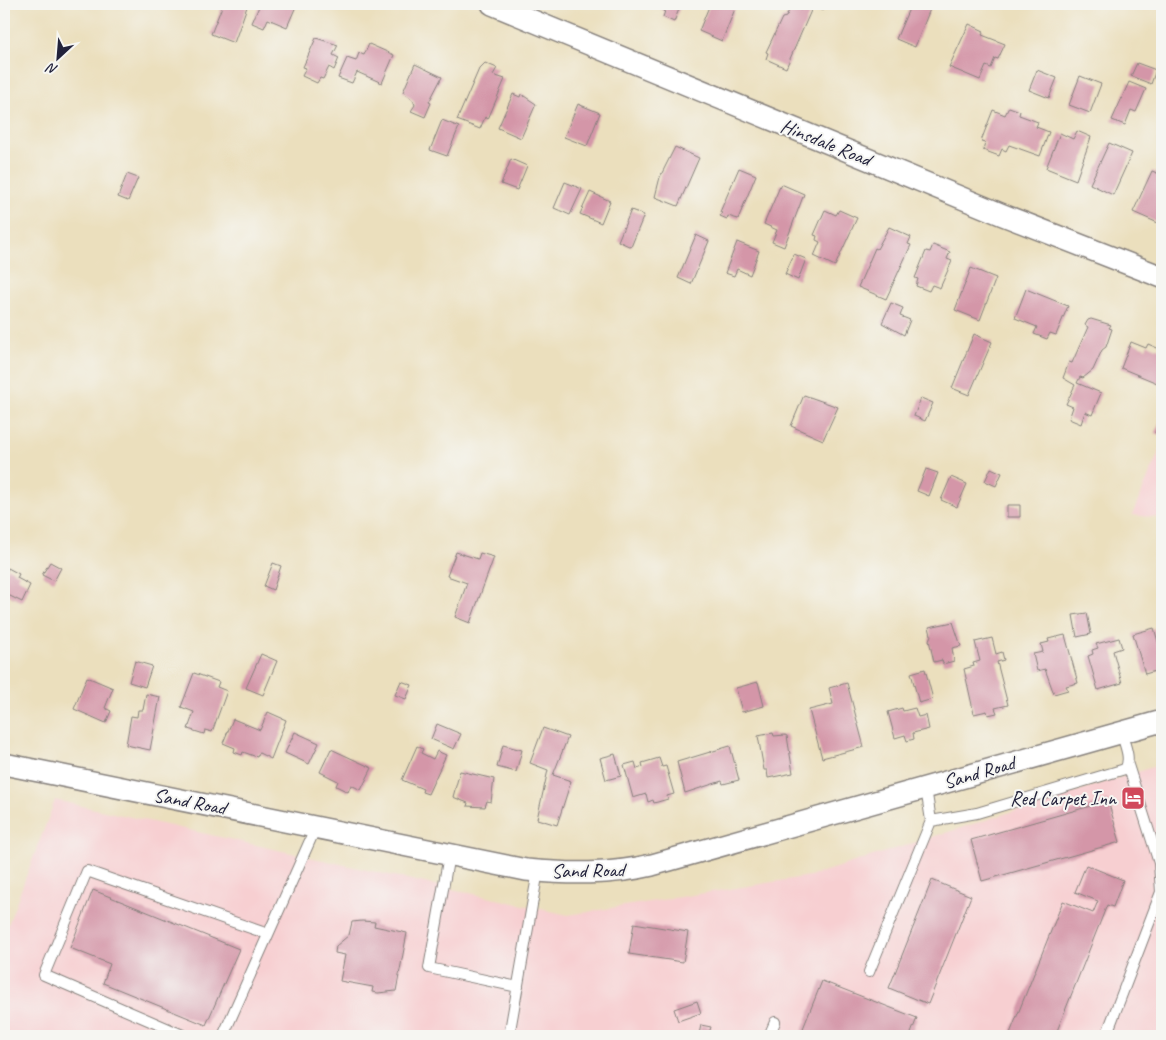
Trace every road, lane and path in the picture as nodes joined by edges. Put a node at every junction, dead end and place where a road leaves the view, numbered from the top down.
1 (492, 4) edge
2 (1162, 276) edge
3 (1162, 721) edge
4 (1121, 732) junction
5 (4, 764) edge
6 (1128, 765) junction
7 (926, 788) junction
8 (931, 822) junction
9 (316, 827) junction
10 (449, 854) junction
11 (538, 871) junction
12 (268, 934) junction
13 (869, 972) dead end
14 (518, 986) junction
15 (775, 1022) dead end
16 (185, 1036) edge
17 (223, 1036) edge
18 (509, 1036) edge
19 (769, 1036) edge
20 (1106, 1036) edge

1 - 2 street, Hinsdale Road
3 - 4 street, Sand Road
4 - 6 lane
4 - 7 street, Sand Road
5 - 9 street, Sand Road
6 - 8 lane
6 - 20 lane
7 - 8 lane
7 - 11 street, Sand Road
8 - 13 lane
9 - 10 street, Sand Road
9 - 12 lane
10 - 11 street, Sand Road
10 - 14 lane
11 - 14 lane
12 - 16 lane
12 - 17 lane
14 - 18 lane
15 - 19 lane

